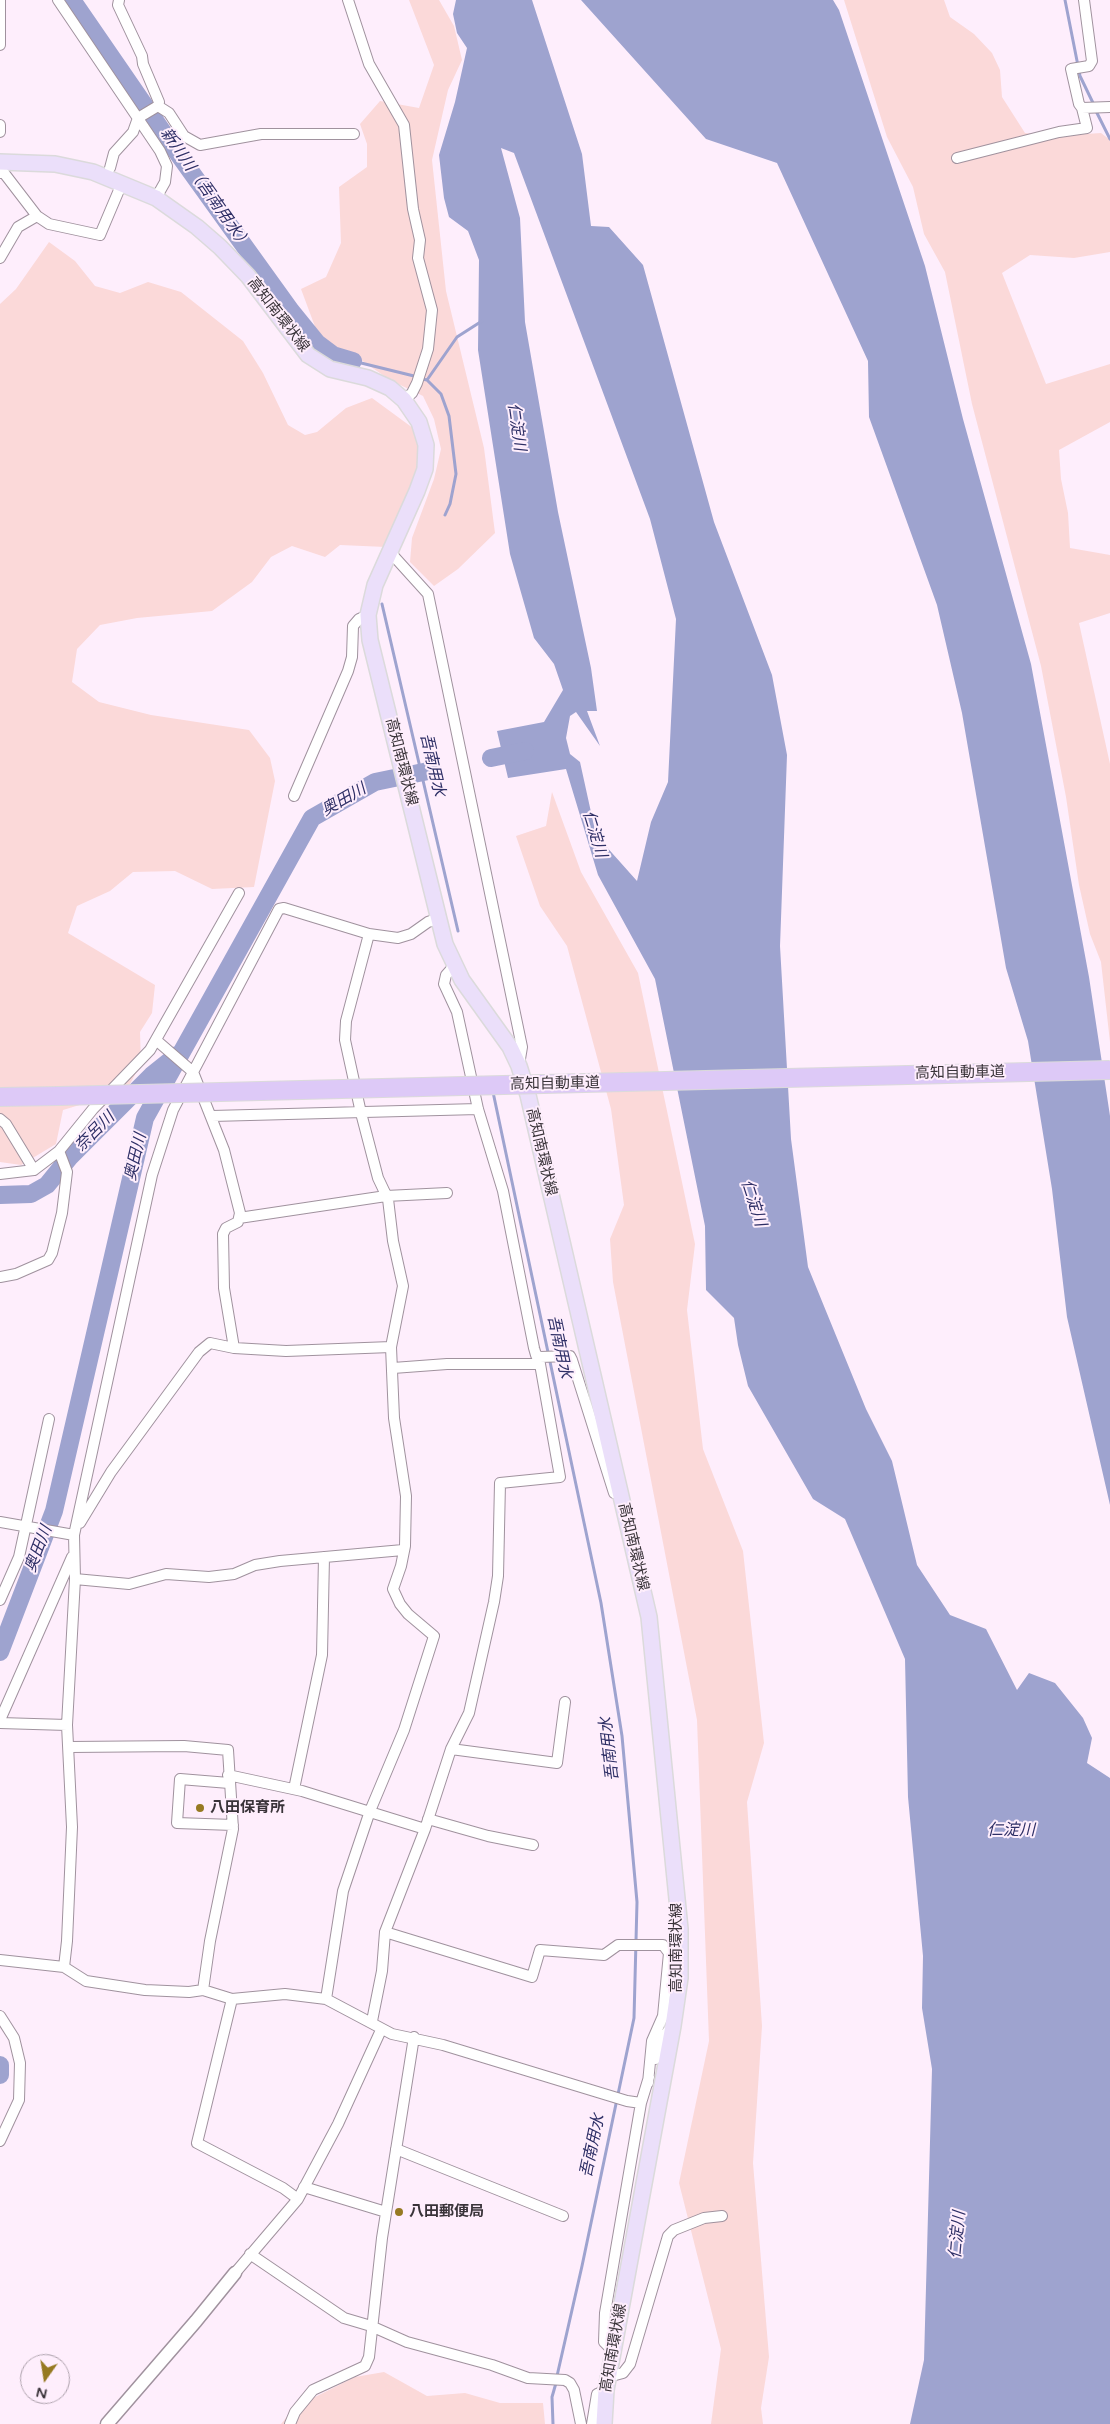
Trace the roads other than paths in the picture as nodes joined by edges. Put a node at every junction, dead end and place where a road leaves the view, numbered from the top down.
1 (0, 0) edge
2 (58, 0) edge
3 (118, 0) edge
4 (348, 0) edge
5 (1084, 0) edge
6 (0, 45) edge
7 (1110, 107) edge
8 (1085, 108) junction
9 (148, 112) junction
10 (0, 125) edge
11 (0, 132) edge
12 (354, 134) dead end
13 (957, 158) dead end
14 (0, 162) edge
15 (110, 168) dead end
16 (0, 173) edge
17 (122, 183) junction
18 (156, 198) junction
19 (37, 216) junction
20 (0, 258) edge
21 (404, 400) junction
22 (390, 552) junction
23 (368, 616) junction
24 (294, 796) dead end
25 (239, 894) dead end
26 (439, 918) junction
27 (368, 934) junction
28 (454, 966) junction
29 (156, 1040) junction
30 (519, 1066) junction
31 (1110, 1070) edge
32 (193, 1072) junction
33 (122, 1079) junction
34 (0, 1097) edge
35 (120, 1100) dead end
36 (478, 1109) junction
37 (360, 1113) junction
38 (212, 1116) junction
39 (0, 1119) edge
40 (59, 1151) junction
41 (34, 1170) junction
42 (0, 1174) edge
43 (447, 1193) dead end
44 (386, 1196) junction
45 (239, 1218) junction
46 (0, 1277) edge
47 (391, 1346) junction
48 (234, 1348) junction
49 (539, 1359) junction
50 (393, 1368) junction
51 (48, 1419) dead end
52 (1, 1519) edge
53 (32, 1527) junction
54 (69, 1534) junction
55 (403, 1550) junction
56 (74, 1553) junction
57 (324, 1557) junction
58 (640, 1574) junction
59 (75, 1579) junction
60 (0, 1600) edge
61 (566, 1702) dead end
62 (0, 1722) edge
63 (67, 1725) junction
64 (70, 1747) junction
65 (451, 1749) junction
66 (229, 1779) junction
67 (294, 1789) junction
68 (370, 1811) junction
69 (428, 1819) junction
70 (233, 1825) junction
71 (425, 1829) junction
72 (533, 1845) dead end
73 (385, 1932) junction
74 (0, 1960) edge
75 (64, 1967) junction
76 (203, 1990) junction
77 (232, 1999) junction
78 (326, 1999) junction
79 (0, 2016) edge
80 (372, 2021) junction
81 (673, 2026) junction
82 (381, 2030) junction
83 (414, 2037) junction
84 (648, 2082) junction
85 (641, 2103) junction
86 (0, 2141) edge
87 (396, 2150) junction
88 (304, 2187) junction
89 (298, 2199) junction
90 (386, 2212) junction
91 (563, 2216) dead end
92 (722, 2216) dead end
93 (250, 2254) junction
94 (235, 2273) joint
95 (371, 2326) junction
96 (613, 2351) junction
97 (607, 2383) junction
98 (107, 2424) edge
99 (290, 2424) edge
100 (581, 2424) edge
101 (592, 2424) edge
102 (604, 2424) edge

1 - 6 street
2 - 9 street
3 - 9 street
4 - 21 street
5 - 8 street
7 - 8 street
8 - 13 street
9 - 12 street
9 - 15 street
9 - 18 street
10 - 11 street
14 - 17 main road, 高知南環状線
16 - 19 street
17 - 18 main road, 高知南環状線
17 - 19 street
18 - 21 main road, 高知南環状線
19 - 20 street
21 - 22 main road, 高知南環状線
22 - 23 main road, 高知南環状線
22 - 30 street
23 - 24 street
23 - 26 main road, 高知南環状線
25 - 29 street
26 - 27 street
26 - 28 main road, 高知南環状線
27 - 32 street
27 - 37 street
28 - 30 main road, 高知南環状線
28 - 36 street
29 - 32 street
29 - 33 street
30 - 58 main road, 高知南環状線
31 - 34 highway, 高知自動車道, bridge
32 - 38 street
32 - 54 street
33 - 35 street
33 - 40 street
36 - 37 street
36 - 49 street
37 - 38 street
37 - 44 street
38 - 45 street
39 - 41 street
40 - 41 street
40 - 46 street
41 - 42 street
43 - 44 street
44 - 45 street
44 - 47 street
45 - 48 street
47 - 48 street
47 - 50 street
48 - 54 street
49 - 50 street
49 - 58 street
49 - 65 street
50 - 55 street
51 - 53 street
52 - 53 street
53 - 54 street
53 - 60 street
54 - 56 street
55 - 57 street
55 - 68 street
56 - 59 street
56 - 62 street
57 - 59 street
57 - 67 street
58 - 81 main road, 高知南環状線
59 - 63 street
61 - 65 street
62 - 63 street
63 - 64 street
64 - 66 street
64 - 75 street
65 - 69 street
66 - 67 street
66 - 70 street
66 - 70 street
67 - 68 street
68 - 71 street
68 - 78 street
69 - 71 street
69 - 72 street
70 - 76 street
71 - 73 street
73 - 80 street
73 - 84 street
74 - 75 street
75 - 76 street
76 - 77 street
77 - 78 street
77 - 89 street
78 - 80 street
79 - 86 street
80 - 82 street
81 - 84 street
81 - 96 main road, 高知南環状線
82 - 83 street
82 - 88 street
83 - 85 street
83 - 87 street
84 - 85 street
85 - 96 street
87 - 90 street
87 - 91 street
88 - 89 street
88 - 90 street
89 - 93 street
90 - 95 street
92 - 97 street
93 - 94 street
93 - 95 street
94 - 98 street
95 - 99 street
95 - 100 street
96 - 97 main road, 高知南環状線
97 - 101 street
97 - 102 main road, 高知南環状線

